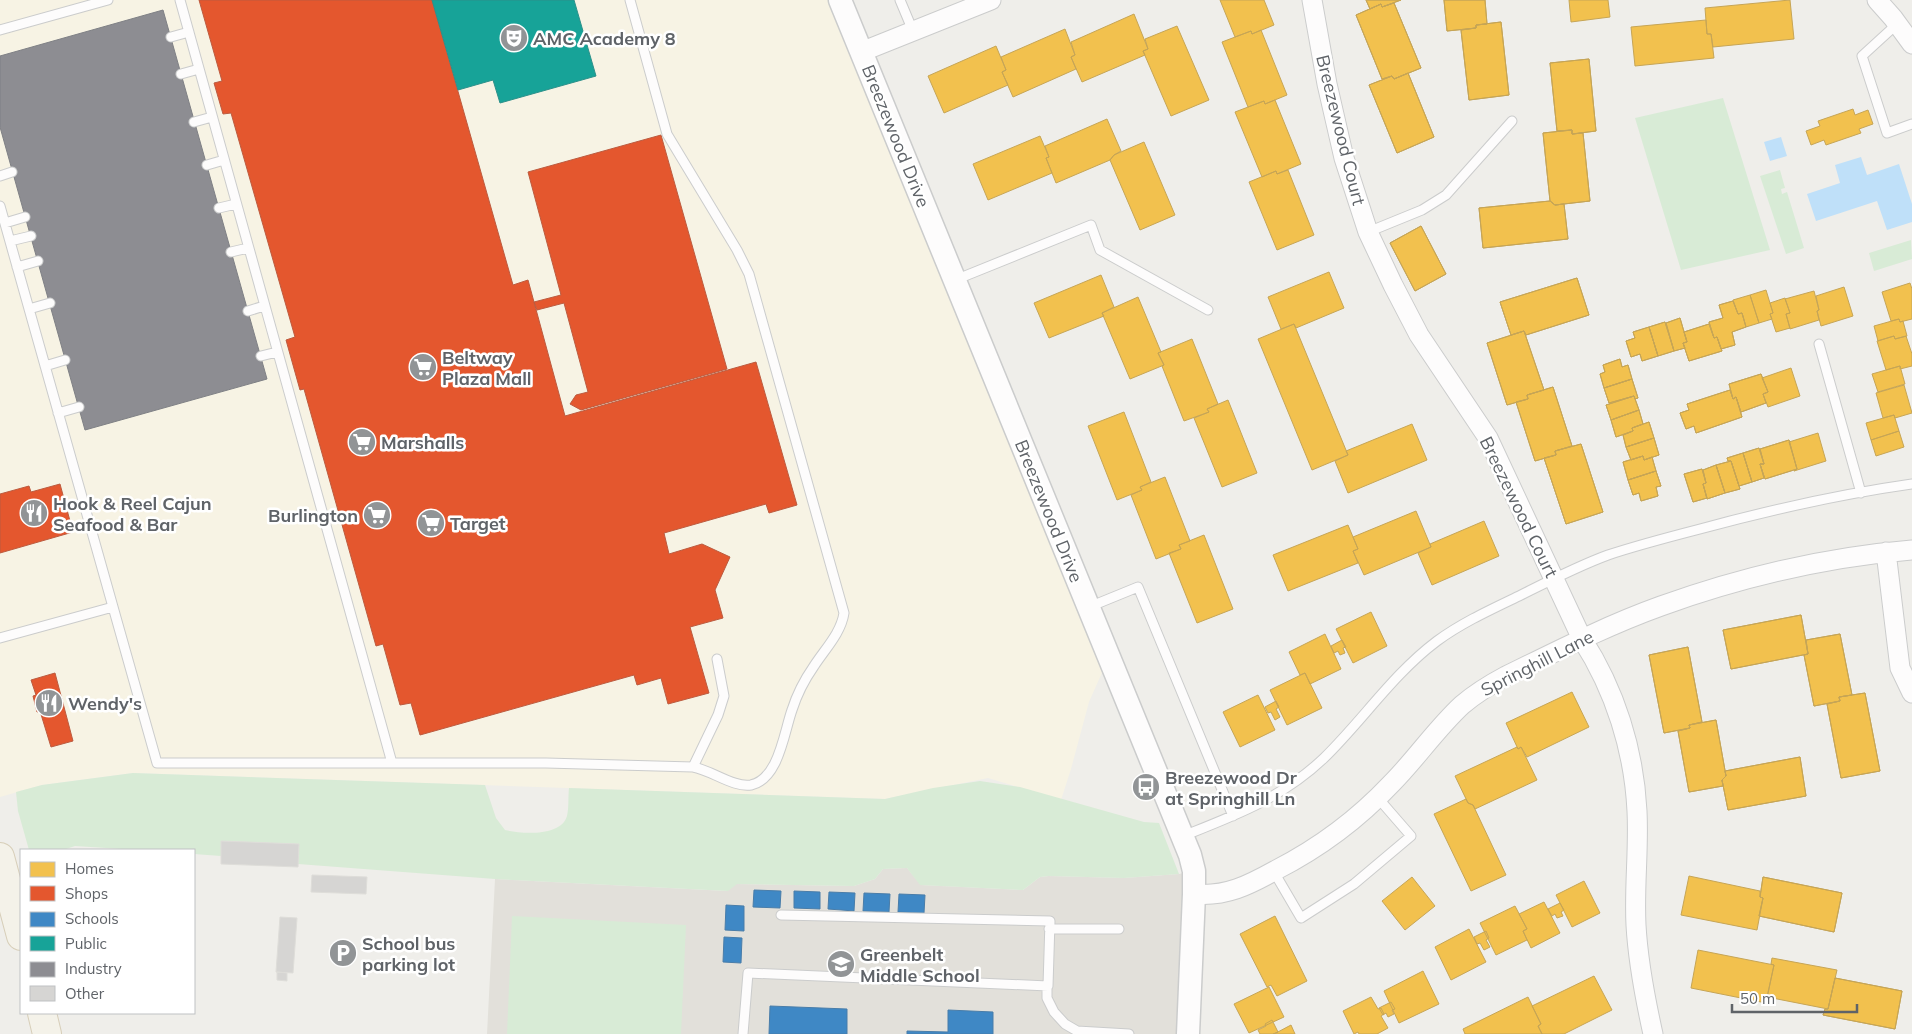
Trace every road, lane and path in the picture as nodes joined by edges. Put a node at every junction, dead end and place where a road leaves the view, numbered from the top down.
1 (108, 0) edge
2 (180, 0) edge
3 (630, 0) edge
4 (840, 0) edge
5 (900, 0) edge
6 (991, 0) edge
7 (1312, 0) edge
8 (1877, 0) edge
9 (1897, 24) junction
10 (0, 30) edge
11 (913, 31) junction
12 (189, 32) junction
13 (171, 37) dead end
14 (1912, 44) edge
15 (862, 52) junction
16 (199, 69) junction
17 (181, 74) dead end
18 (212, 117) junction
19 (1512, 121) dead end
20 (194, 122) dead end
21 (1912, 124) edge
22 (224, 160) junction
23 (207, 165) dead end
24 (12, 172) dead end
25 (0, 176) edge
26 (236, 204) junction
27 (0, 206) edge
28 (219, 208) dead end
29 (25, 217) dead end
30 (5, 223) junction
31 (1368, 232) junction
32 (31, 236) dead end
33 (10, 241) junction
34 (248, 248) junction
35 (231, 252) dead end
36 (38, 262) dead end
37 (18, 267) junction
38 (955, 280) junction
39 (50, 303) dead end
40 (264, 306) junction
41 (29, 309) junction
42 (1208, 310) dead end
43 (248, 311) dead end
44 (1819, 344) dead end
45 (277, 352) junction
46 (261, 356) dead end
47 (65, 360) dead end
48 (45, 366) junction
49 (79, 407) dead end
50 (58, 413) junction
51 (1912, 484) edge
52 (1861, 492) junction
53 (1912, 550) edge
54 (1886, 552) junction
55 (1554, 578) junction
56 (113, 607) junction
57 (1089, 607) junction
58 (0, 638) edge
59 (1582, 639) junction
60 (717, 659) dead end
61 (1912, 693) edge
62 (392, 763) junction
63 (693, 767) junction
64 (1378, 798) junction
65 (1233, 816) junction
66 (1183, 836) junction
67 (0, 857) edge
68 (1274, 872) junction
69 (1194, 894) junction
70 (781, 915) dead end
71 (1050, 929) junction
72 (1119, 929) dead end
73 (20, 932) edge
74 (1047, 986) junction
75 (42, 1014) edge
76 (47, 1034) edge
77 (743, 1034) edge
78 (1129, 1034) edge
79 (1188, 1034) edge
80 (1653, 1034) edge

1 - 10 lane
2 - 12 lane
3 - 63 lane
4 - 15 street, Breezewood Drive
5 - 11 lane
6 - 11 street
7 - 31 street, Breezewood Court
8 - 9 street
9 - 14 street
9 - 21 lane
11 - 15 street
12 - 13 lane
12 - 16 lane
15 - 38 street, Breezewood Drive
16 - 17 lane
16 - 18 lane
18 - 20 lane
18 - 22 lane
19 - 31 lane
22 - 23 lane
22 - 26 lane
24 - 25 lane
26 - 28 lane
26 - 34 lane
27 - 30 lane
29 - 30 lane
30 - 33 lane
31 - 55 street, Breezewood Court
32 - 33 lane
33 - 37 lane
34 - 35 lane
34 - 40 lane
36 - 37 lane
37 - 41 lane
38 - 42 lane
38 - 57 street, Breezewood Drive
39 - 41 lane
40 - 43 lane
40 - 45 lane
41 - 48 lane
44 - 52 lane
45 - 46 lane
45 - 62 lane
47 - 48 lane
48 - 50 lane
49 - 50 lane
50 - 56 lane
51 - 52 lane
52 - 55 lane
53 - 54 street, Springhill Lane
54 - 59 street, Springhill Lane
54 - 61 street
55 - 59 street, Breezewood Court
55 - 65 lane
56 - 58 lane
56 - 62 lane
57 - 65 lane
57 - 66 street, Breezewood Drive
59 - 64 street, Springhill Lane
59 - 80 street, Breezewood Court
60 - 63 lane
62 - 63 lane
64 - 68 street, Springhill Lane
64 - 68 lane
65 - 66 lane
66 - 69 street, Breezewood Drive
67 - 73 main road
68 - 69 street, Springhill Lane
69 - 79 street, Breezewood Drive
70 - 71 lane
71 - 72 lane
71 - 74 lane
74 - 77 lane
74 - 78 lane
75 - 76 main road

